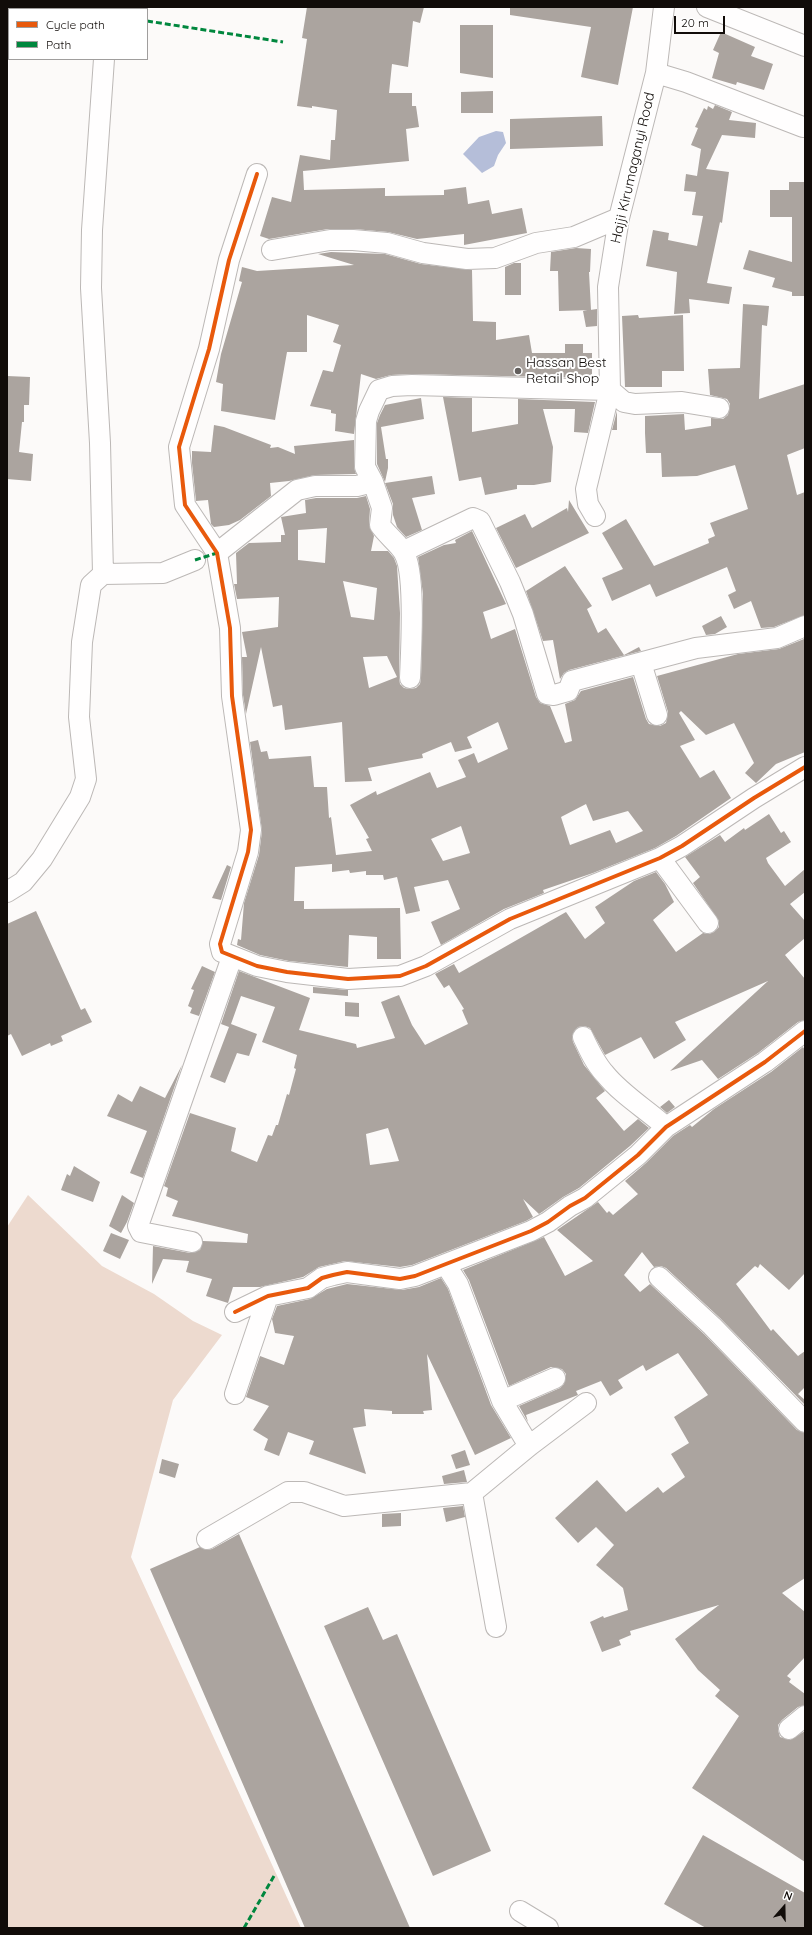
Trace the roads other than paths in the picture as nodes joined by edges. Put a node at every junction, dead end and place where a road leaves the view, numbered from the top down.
1 (664, 7) edge
2 (706, 7) edge
3 (805, 46) edge
4 (104, 60) edge
5 (656, 73) junction
6 (803, 127) dead end
7 (257, 174) dead end
8 (619, 218) junction
9 (272, 250) dead end
10 (610, 390) junction
11 (719, 408) dead end
12 (373, 482) junction
13 (595, 516) dead end
14 (404, 551) junction
15 (217, 553) junction
16 (195, 560) dead end
17 (103, 574) junction
18 (805, 626) edge
19 (641, 663) junction
20 (410, 678) dead end
21 (657, 715) dead end
22 (805, 767) edge
23 (660, 858) junction
24 (7, 892) edge
25 (708, 923) dead end
26 (232, 957) junction
27 (805, 1031) edge
28 (583, 1037) dead end
29 (666, 1128) junction
30 (192, 1242) dead end
31 (446, 1265) junction
32 (659, 1277) dead end
33 (268, 1296) junction
34 (234, 1312) dead end
35 (556, 1378) dead end
36 (236, 1394) dead end
37 (502, 1401) junction
38 (586, 1403) dead end
39 (805, 1422) edge
40 (529, 1446) junction
41 (472, 1493) junction
42 (206, 1539) dead end
43 (496, 1627) dead end
44 (805, 1716) edge
45 (789, 1729) dead end
46 (520, 1911) dead end
47 (548, 1928) edge

1 - 5 street, Hajji Kirumaganyi Road
2 - 3 street
4 - 17 street
5 - 6 street
5 - 8 street, Hajji Kirumaganyi Road
7 - 15 street
8 - 9 street
8 - 10 street, Hajji Kirumaganyi Road
10 - 11 street
10 - 12 street
10 - 13 street, Hajji Kirumaganyi Road
12 - 14 street
12 - 15 street
14 - 19 street
14 - 20 street
15 - 26 street
16 - 17 street
17 - 24 street
18 - 19 street
19 - 21 street
22 - 23 street
23 - 25 street
23 - 26 street
26 - 30 street
27 - 29 street
28 - 29 street
29 - 31 street
31 - 33 street
31 - 37 street
32 - 39 street
33 - 34 street
33 - 36 street
35 - 37 street
37 - 40 street
38 - 40 street
40 - 41 street
41 - 42 street
41 - 43 street
44 - 45 street
46 - 47 street

